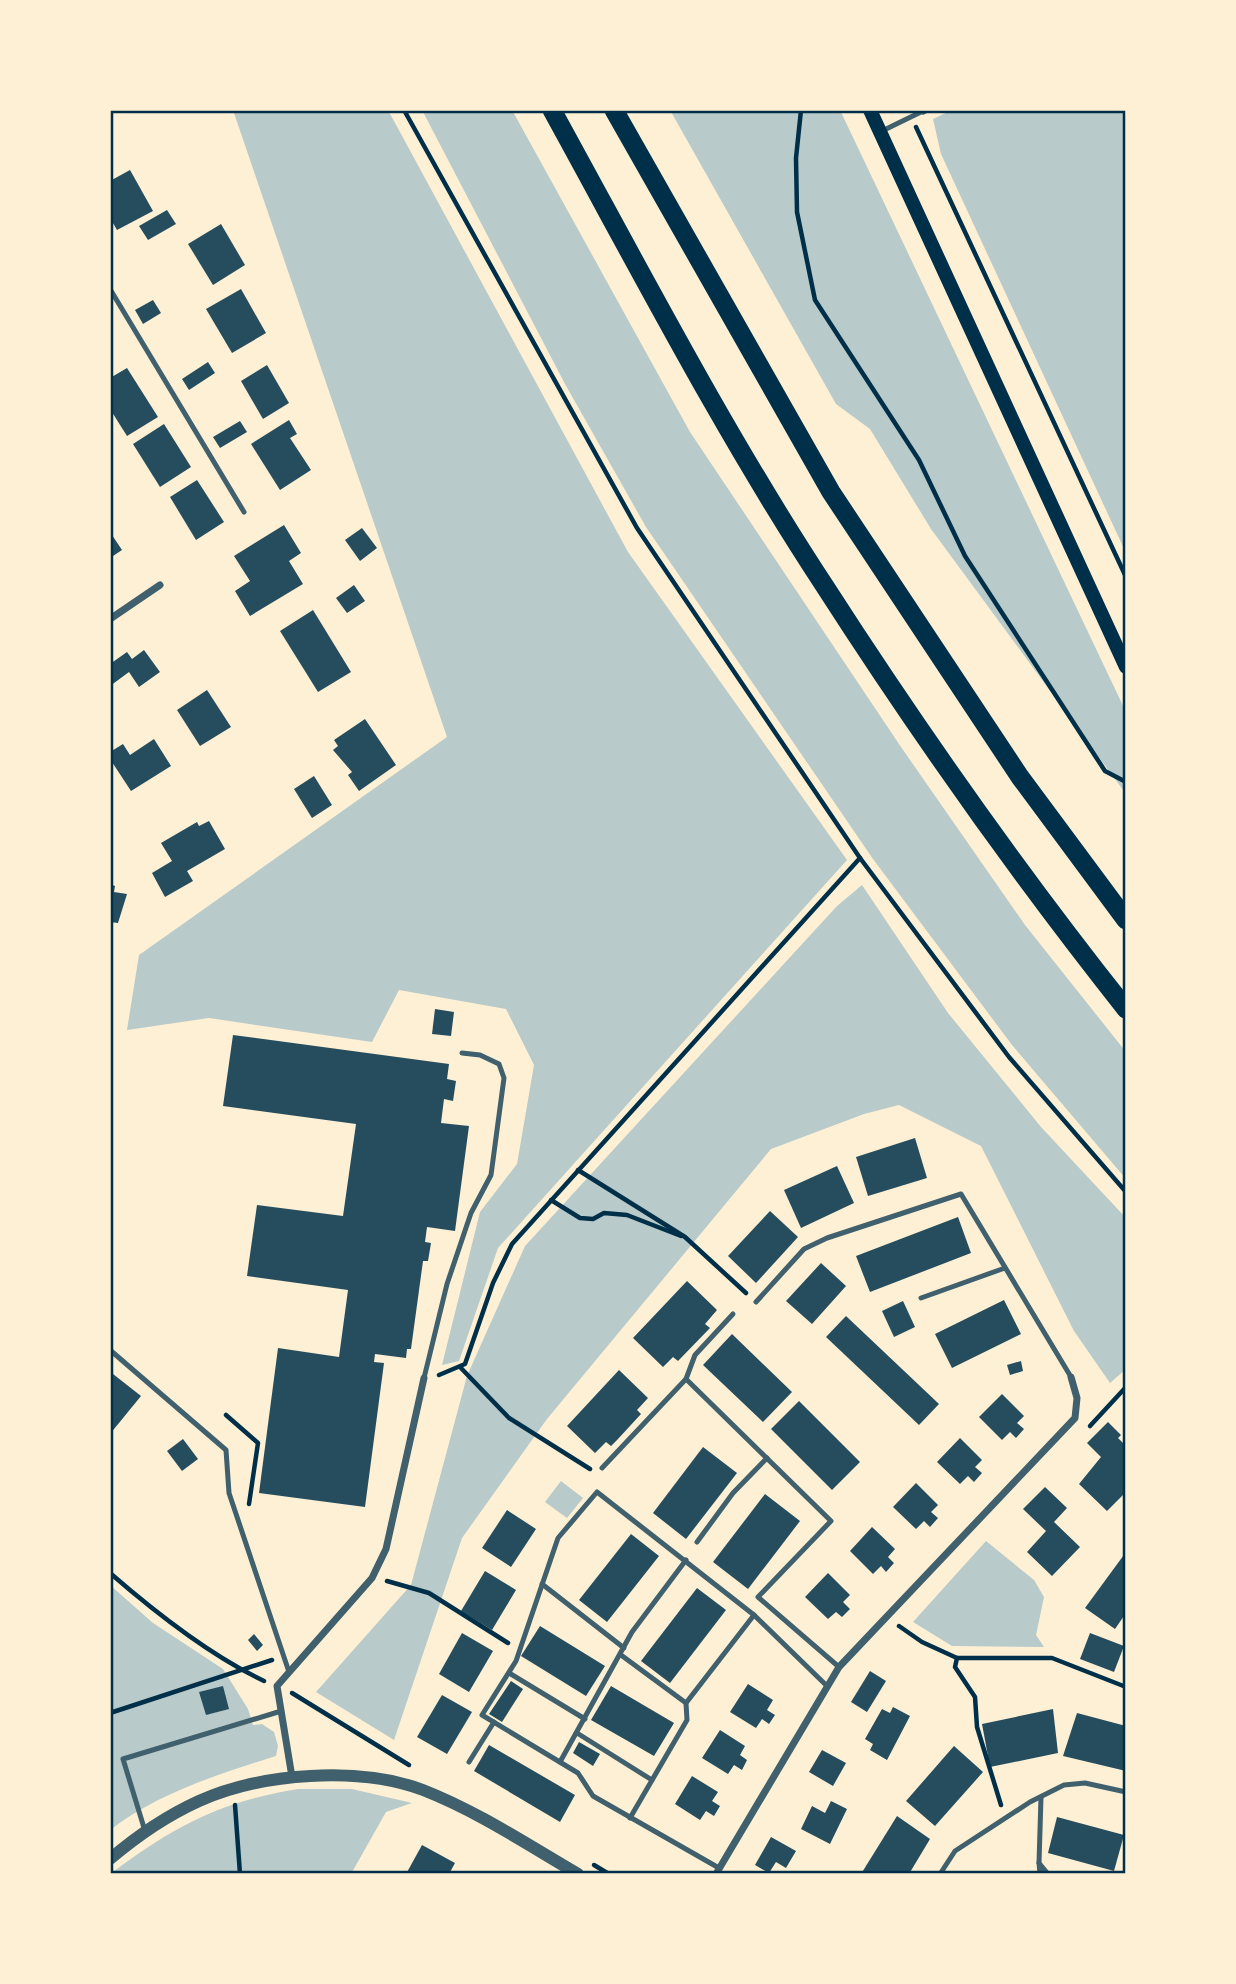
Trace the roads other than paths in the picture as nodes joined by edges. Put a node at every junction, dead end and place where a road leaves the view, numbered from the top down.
1 (552, 110) edge
2 (614, 110) edge
3 (870, 110) edge
4 (924, 111) edge
5 (880, 131) junction
6 (110, 289) edge
7 (244, 512) dead end
8 (160, 585) dead end
9 (110, 619) edge
10 (1126, 667) edge
11 (1126, 920) edge
12 (1126, 1009) edge
13 (462, 1053) dead end
14 (1005, 1268) junction
15 (921, 1298) dead end
16 (756, 1302) road end
17 (733, 1314) dead end
18 (110, 1350) edge
19 (1071, 1377) joint
20 (424, 1378) joint
21 (686, 1379) junction
22 (767, 1458) junction
23 (602, 1468) road end
24 (697, 1542) dead end
25 (686, 1560) junction
26 (542, 1584) junction
27 (754, 1615) junction
28 (624, 1648) junction
29 (621, 1655) junction
30 (839, 1667) junction
31 (289, 1672) junction
32 (509, 1672) junction
33 (827, 1686) junction
34 (686, 1703) junction
35 (278, 1712) junction
36 (585, 1719) junction
37 (494, 1723) junction
38 (577, 1733) junction
39 (469, 1762) dead end
40 (560, 1762) junction
41 (292, 1777) junction
42 (652, 1780) junction
43 (1126, 1792) edge
44 (1041, 1797) junction
45 (631, 1818) junction
46 (145, 1831) junction
47 (110, 1859) edge
48 (1039, 1863) junction
49 (717, 1871) edge
50 (578, 1874) edge
51 (940, 1874) edge
52 (1040, 1874) edge
53 (1048, 1874) edge

1 - 12 highway
2 - 11 highway
3 - 5 main road
4 - 5 lane
5 - 10 main road
6 - 7 lane
8 - 9 street
13 - 20 lane
14 - 15 lane
14 - 16 lane
14 - 19 lane
17 - 21 lane
18 - 31 lane
19 - 30 street
20 - 31 street
21 - 22 lane
21 - 23 lane
22 - 24 lane
22 - 30 lane
25 - 26 lane
25 - 27 lane
25 - 28 lane
26 - 28 lane
26 - 32 lane
27 - 33 lane
27 - 34 lane
28 - 29 lane
29 - 34 lane
29 - 36 lane
30 - 33 street
31 - 35 street
32 - 36 lane
32 - 37 lane
33 - 49 street
34 - 42 lane
35 - 41 street
35 - 46 lane
36 - 38 lane
37 - 39 lane
37 - 40 lane
38 - 40 lane
38 - 42 lane
40 - 45 lane
41 - 46 street
41 - 50 street
42 - 45 lane
43 - 44 lane
44 - 48 lane
44 - 51 lane
45 - 49 lane
46 - 47 street
48 - 52 lane
48 - 53 lane

